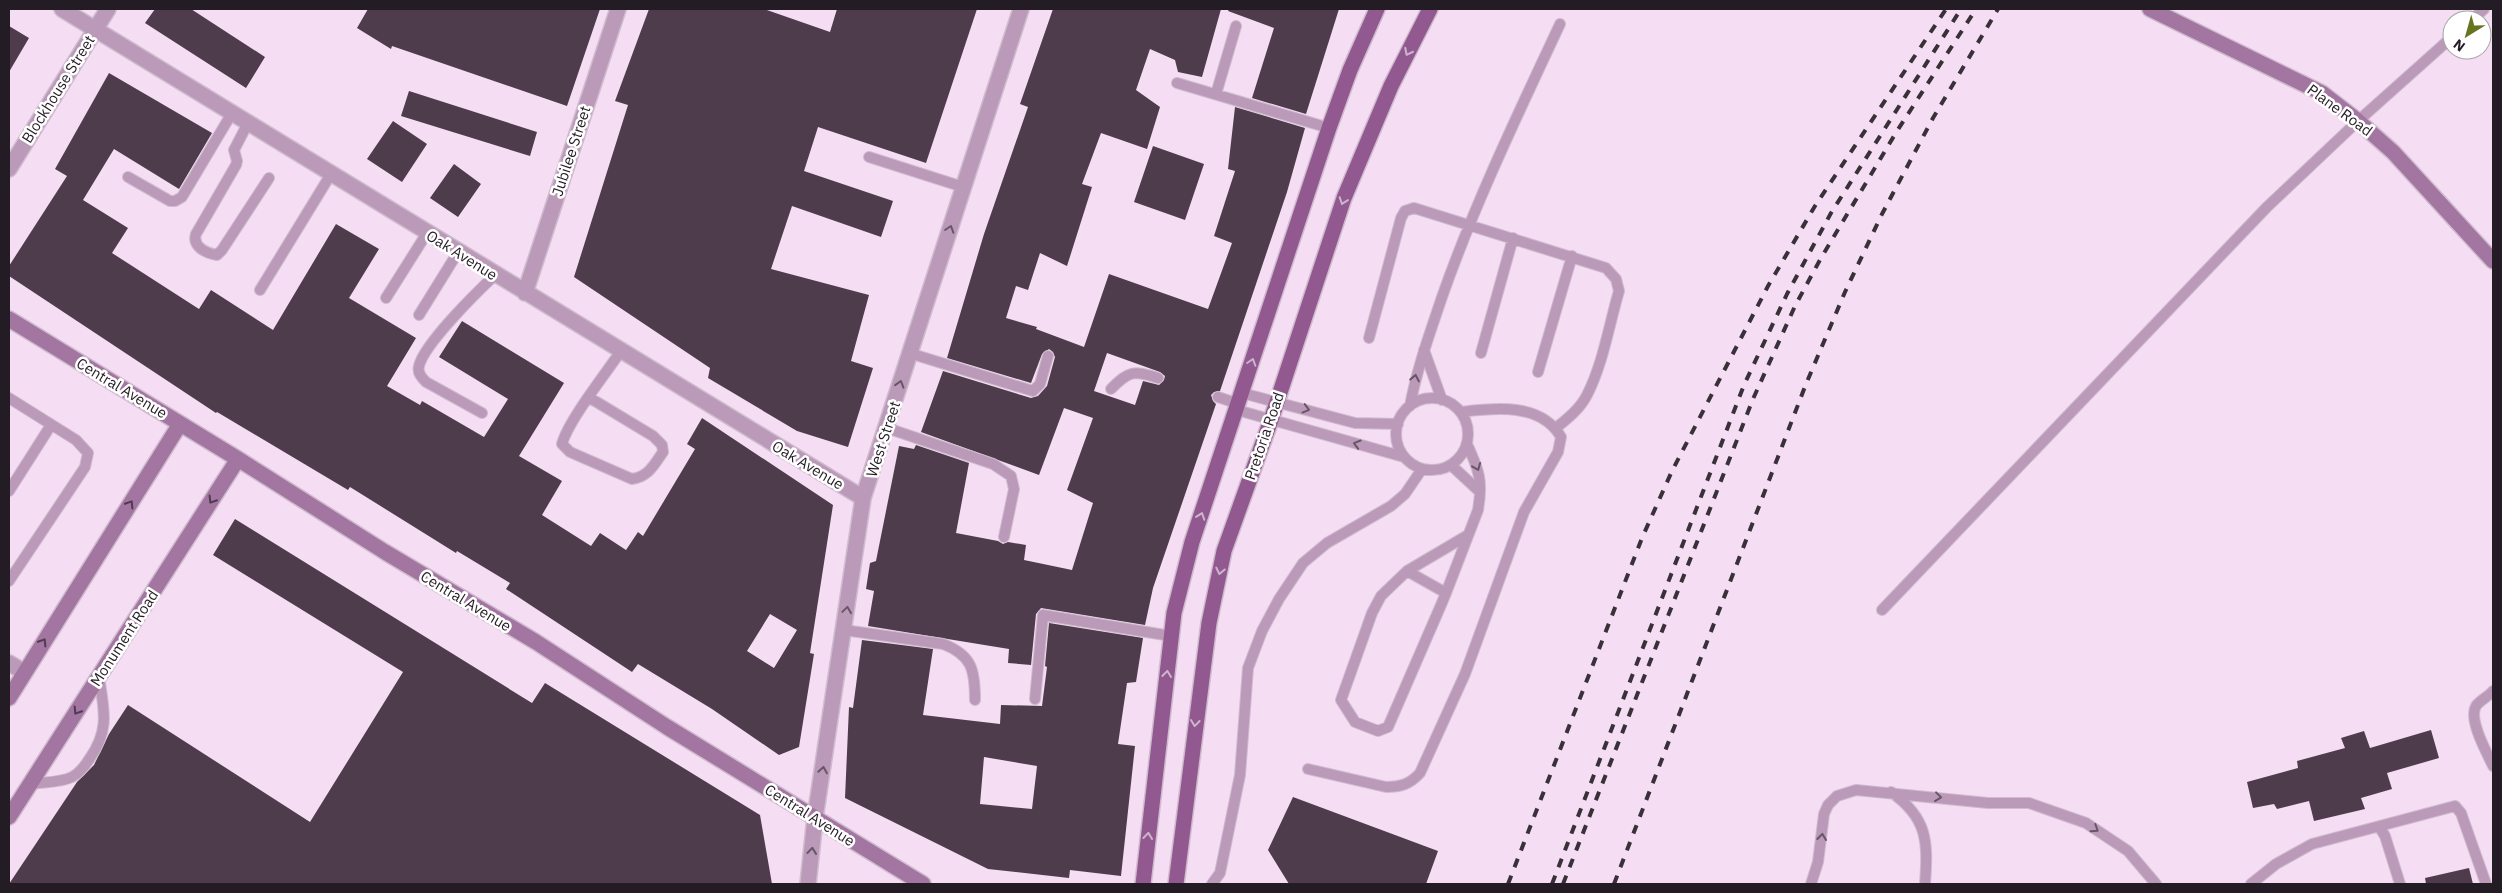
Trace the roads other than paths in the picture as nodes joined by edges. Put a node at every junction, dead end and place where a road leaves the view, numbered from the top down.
1 (62, 9) edge
2 (108, 9) edge
3 (618, 9) edge
4 (1021, 9) edge
5 (1377, 9) edge
6 (1430, 9) edge
7 (2150, 9) edge
8 (1560, 24) dead end
9 (1236, 26) dead end
10 (95, 30) junction
11 (2442, 47) edge
12 (1177, 83) dead end
13 (1216, 94) junction
14 (232, 113) junction
15 (2358, 121) junction
16 (248, 123) junction
17 (1329, 128) junction
18 (869, 157) dead end
19 (9, 169) edge
20 (331, 174) junction
21 (128, 178) dead end
22 (269, 178) dead end
23 (963, 187) junction
24 (1469, 224) junction
25 (427, 233) junction
26 (1512, 238) junction
27 (458, 252) junction
28 (1572, 256) junction
29 (2493, 261) edge
30 (495, 275) junction
31 (260, 290) dead end
32 (525, 293) junction
33 (386, 298) dead end
34 (418, 315) dead end
35 (9, 319) edge
36 (1369, 338) dead end
37 (1424, 350) junction
38 (621, 351) junction
39 (910, 353) junction
40 (1481, 353) dead end
41 (1048, 356) dead end
42 (1538, 372) dead end
43 (1158, 378) dead end
44 (1111, 389) dead end
45 (1218, 397) dead end
46 (9, 398) edge
47 (590, 398) junction
48 (1442, 400) junction
49 (1277, 401) junction
50 (1239, 403) junction
51 (1410, 406) junction
52 (1461, 412) junction
53 (482, 413) dead end
54 (1271, 420) junction
55 (180, 424) junction
56 (1398, 424) junction
57 (51, 425) junction
58 (887, 428) junction
59 (1556, 428) junction
60 (1467, 444) junction
61 (1404, 457) junction
62 (238, 459) junction
63 (1451, 465) junction
64 (1422, 469) junction
65 (9, 490) edge
66 (1480, 492) junction
67 (863, 498) junction
68 (1468, 535) junction
69 (1004, 537) dead end
70 (1407, 571) junction
71 (9, 581) edge
72 (1446, 592) junction
73 (1882, 610) dead end
74 (844, 630) junction
75 (1171, 636) junction
76 (9, 662) edge
77 (24, 672) junction
78 (99, 677) junction
79 (2493, 691) edge
80 (9, 698) edge
81 (1034, 699) dead end
82 (975, 700) dead end
83 (2493, 766) edge
84 (1308, 769) dead end
85 (30, 784) junction
86 (1890, 792) junction
87 (9, 817) edge
88 (816, 818) junction
89 (2380, 828) junction
90 (808, 884) edge
91 (923, 884) edge
92 (1143, 884) edge
93 (1176, 884) edge
94 (1212, 884) edge
95 (1811, 884) edge
96 (1925, 884) edge
97 (2156, 884) edge
98 (2251, 884) edge
99 (2400, 884) edge
100 (2486, 884) edge

1 - 10 street, Oak Avenue
2 - 10 street, Blockhouse Street
3 - 32 street, Jubilee Street
4 - 23 street, West Street
5 - 17 main road
6 -> 49 main road, Pretoria Road
7 - 15 main road, Plane Road
8 - 24 lane
9 - 13 lane
10 - 14 street, Oak Avenue
10 - 19 street, Blockhouse Street
11 - 15 lane
12 - 13 lane
13 - 17 lane
14 - 16 street, Oak Avenue
14 - 21 lane
15 - 29 main road, Plane Road
15 - 73 lane
16 - 20 street, Oak Avenue
16 - 22 lane
50 -> 17 main road
18 - 23 lane
20 - 25 street, Oak Avenue
20 - 31 lane
39 -> 23 street, West Street
24 - 26 lane
24 - 36 lane
24 - 37 lane
25 - 27 street, Oak Avenue
25 - 33 lane
26 - 28 lane
26 - 40 lane
27 - 30 street, Oak Avenue
27 - 34 lane
28 - 42 lane
28 - 59 lane
30 - 32 street, Oak Avenue
30 - 53 lane
32 - 38 street, Oak Avenue
35 - 55 main road, Central Avenue
37 - 48 lane
51 -> 37 lane
38 - 47 lane
38 - 67 street, Oak Avenue
39 - 41 lane
58 -> 39 street, West Street
43 - 44 lane
45 - 50 lane
46 - 57 lane
47 - 47 lane
48 - 51 lane
48 - 52 lane
49 - 50 lane
49 - 54 main road, Pretoria Road
49 -> 56 lane
50 - 54 lane
75 -> 50 main road
51 - 56 lane
52 - 59 lane
52 - 60 lane
61 -> 54 lane
54 -> 93 main road, Pretoria Road
55 - 62 main road, Central Avenue
77 -> 55 main road
56 - 61 lane
57 - 65 lane
57 - 71 lane
58 - 67 street, West Street
58 - 69 lane
59 - 84 lane
60 - 63 lane
60 -> 66 lane
61 - 64 lane
62 -> 78 main road, Monument Road
62 - 88 main road, Central Avenue
63 - 64 lane
63 - 66 lane
64 - 94 lane
66 - 68 lane
74 -> 67 street, West Street
68 - 70 lane
68 - 72 lane
70 - 72 lane
70 - 72 lane
74 - 82 lane
88 -> 74 street, West Street
75 - 81 lane
92 -> 75 main road
76 - 77 street
77 - 80 main road
78 -> 85 main road, Monument Road
78 - 85 lane
79 - 83 lane
85 - 87 main road, Monument Road
95 -> 86 lane
86 - 96 lane
86 -> 97 lane
90 -> 88 street, West Street
88 - 91 main road, Central Avenue
89 - 98 lane
89 - 99 lane
89 - 100 lane

